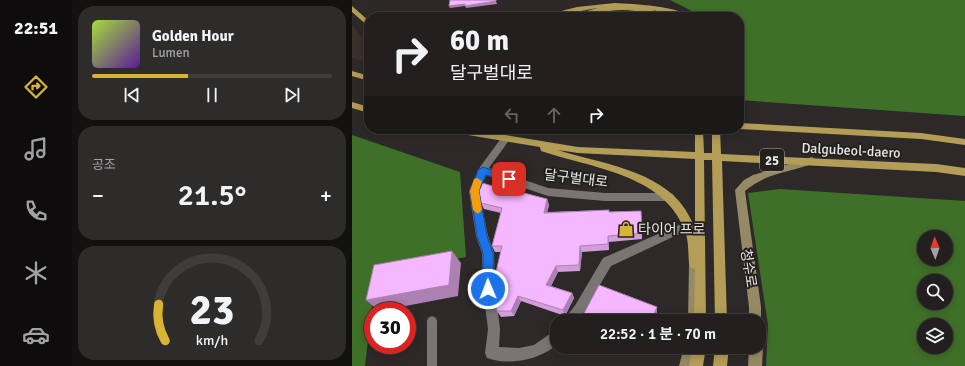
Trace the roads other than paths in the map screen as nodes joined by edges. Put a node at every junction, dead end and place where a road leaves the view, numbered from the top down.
1 (352, 8) edge
2 (559, 12) edge
3 (591, 12) edge
4 (651, 12) edge
5 (677, 12) edge
6 (364, 20) edge
7 (352, 73) edge
8 (364, 77) edge
9 (352, 104) edge
10 (364, 108) edge
11 (744, 125) edge
12 (478, 134) edge
13 (699, 134) edge
14 (716, 134) edge
15 (506, 139) junction
16 (523, 141) junction
17 (965, 142) edge
18 (812, 161) junction
19 (483, 170) junction
20 (965, 172) edge
21 (669, 197) junction
22 (688, 225) junction
23 (575, 314) edge
24 (694, 314) edge
25 (700, 314) edge
26 (721, 314) edge
27 (755, 314) edge
28 (432, 321) dead end
29 (550, 344) edge
30 (689, 354) edge
31 (698, 354) edge
32 (721, 354) edge
33 (755, 354) edge
34 (432, 366) edge
35 (686, 366) edge
36 (696, 366) edge
37 (720, 366) edge
38 (754, 366) edge

1 - 6 main road
2 - 5 main road
3 - 4 main road
7 - 8 main road
9 - 10 main road
11 - 17 main road, Dalgubeol-daero / 25
12 - 15 main road, Dalgubeol-daero / 25
13 - 25 main road
14 - 26 main road
15 - 16 main road, Dalgubeol-daero / 25
15 - 19 street
16 - 18 main road, Dalgubeol-daero / 25
16 - 21 main road
18 - 20 main road, Dalgubeol-daero / 25
18 - 27 main road, 청수로
19 - 21 street, 달구벌대로
19 - 29 street
21 - 22 main road
22 - 23 street
22 - 24 main road
28 - 34 lane
30 - 35 main road
31 - 36 main road
32 - 37 main road
33 - 38 main road

